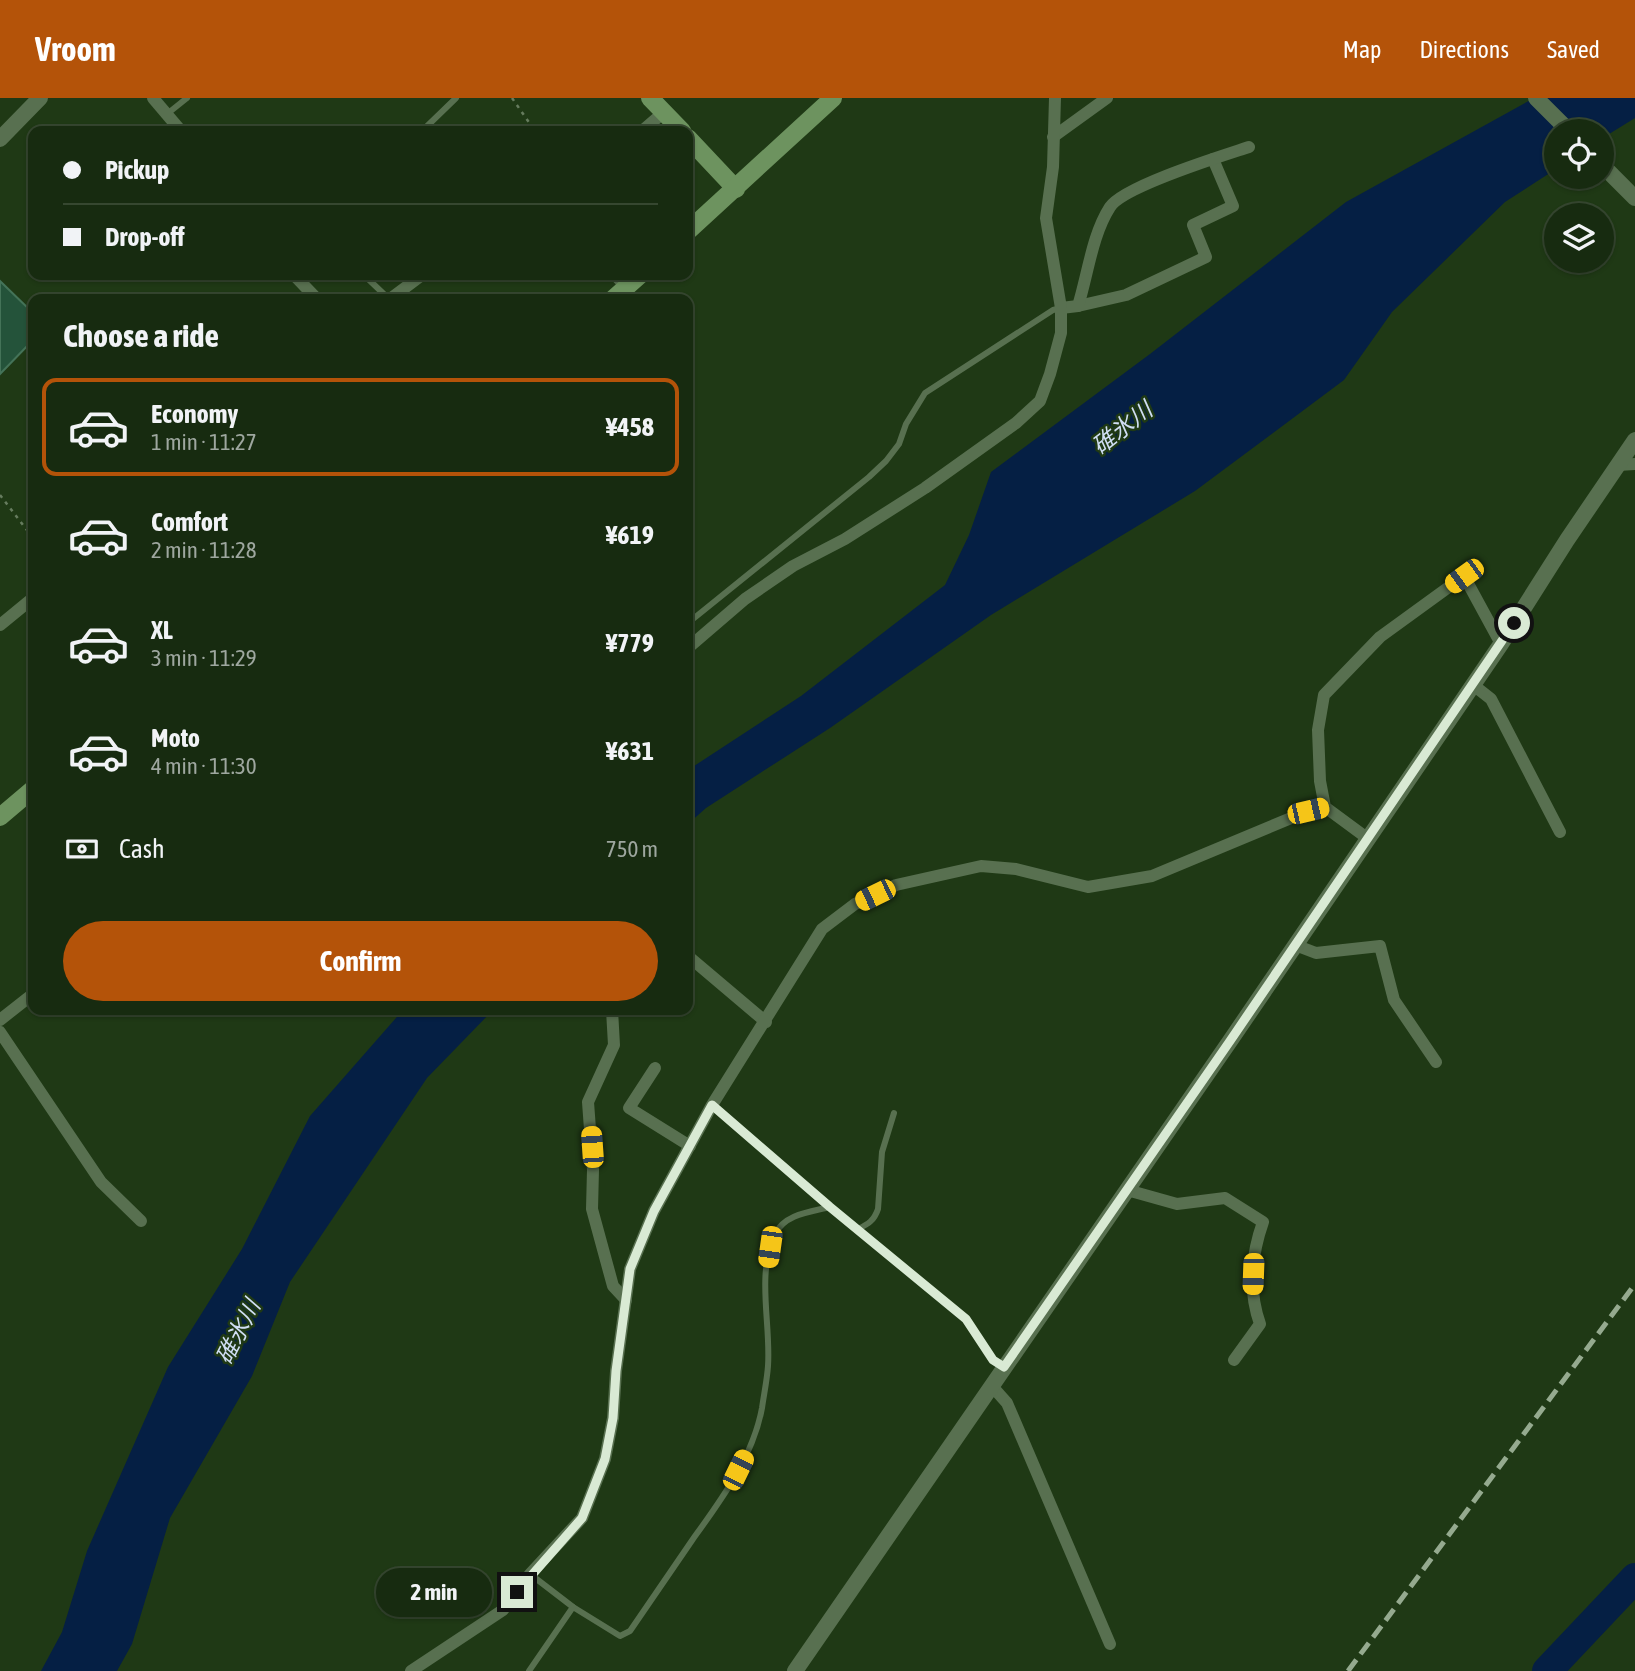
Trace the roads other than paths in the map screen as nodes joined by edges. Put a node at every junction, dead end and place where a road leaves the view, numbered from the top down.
1 (40, 98) edge
2 (153, 98) edge
3 (187, 98) edge
4 (456, 98) edge
5 (650, 98) edge
6 (833, 98) edge
7 (1055, 98) edge
8 (1107, 98) edge
9 (1536, 98) edge
10 (664, 112) junction
11 (167, 114) junction
12 (1557, 119) edge
13 (177, 126) edge
14 (427, 126) edge
15 (648, 126) edge
16 (677, 126) edge
17 (1053, 137) junction
18 (0, 139) edge
19 (693, 143) edge
20 (1249, 147) dead end
21 (1213, 159) junction
22 (1614, 177) edge
23 (736, 189) junction
24 (1635, 198) edge
25 (693, 227) edge
26 (299, 280) edge
27 (370, 280) edge
28 (416, 280) edge
29 (634, 280) edge
30 (312, 294) edge
31 (386, 294) edge
32 (398, 294) edge
33 (618, 294) edge
34 (1078, 306) junction
35 (1061, 308) junction
36 (1635, 440) edge
37 (1635, 464) edge
38 (1618, 465) junction
39 (28, 602) edge
40 (693, 618) edge
41 (0, 625) edge
42 (693, 644) edge
43 (1501, 644) junction
44 (1472, 684) junction
45 (28, 793) edge
46 (1325, 807) junction
47 (0, 817) edge
48 (1560, 832) dead end
49 (1367, 838) junction
50 (1295, 945) junction
51 (693, 960) edge
52 (28, 998) edge
53 (612, 1015) edge
54 (0, 1020) edge
55 (766, 1022) junction
56 (0, 1032) edge
57 (1436, 1062) dead end
58 (656, 1068) dead end
59 (712, 1105) junction
60 (894, 1114) dead end
61 (690, 1146) junction
62 (1127, 1190) junction
63 (830, 1207) junction
64 (141, 1222) dead end
65 (858, 1229) junction
66 (626, 1300) junction
67 (1234, 1360) dead end
68 (1004, 1367) junction
69 (991, 1385) junction
70 (530, 1574) junction
71 (573, 1607) junction
72 (1110, 1644) dead end
73 (411, 1671) edge
74 (529, 1671) edge
75 (795, 1671) edge

1 - 18 street
2 - 11 street
3 - 11 lane
4 - 14 lane
5 - 10 main road
6 - 23 main road
7 - 17 street
8 - 17 street
9 - 12 street
10 - 15 street
10 - 16 main road
11 - 13 street
17 - 35 street
19 - 23 main road
20 - 21 street
21 - 34 street
21 - 34 street
22 - 24 street
23 - 25 main road
26 - 30 street
27 - 31 lane
28 - 32 street
29 - 33 main road
34 - 35 street
35 - 40 lane
35 - 42 street
36 - 38 street
37 - 38 street
38 - 43 street
39 - 41 street
43 - 44 street
43 - 46 street
44 - 48 street
44 - 49 street
45 - 47 main road
46 - 49 street
46 - 55 street
49 - 50 street
50 - 57 street
50 - 62 street
51 - 55 street
52 - 54 street
53 - 66 street
55 - 59 street
56 - 64 street
58 - 61 street
59 - 61 street
59 - 63 lane
60 - 65 lane
61 - 66 street
62 - 67 street
62 - 68 street
63 - 65 lane
63 - 71 lane
65 - 68 lane
66 - 70 street
68 - 69 street
69 - 72 street
69 - 75 street
70 - 71 lane
70 - 73 street
71 - 74 lane

